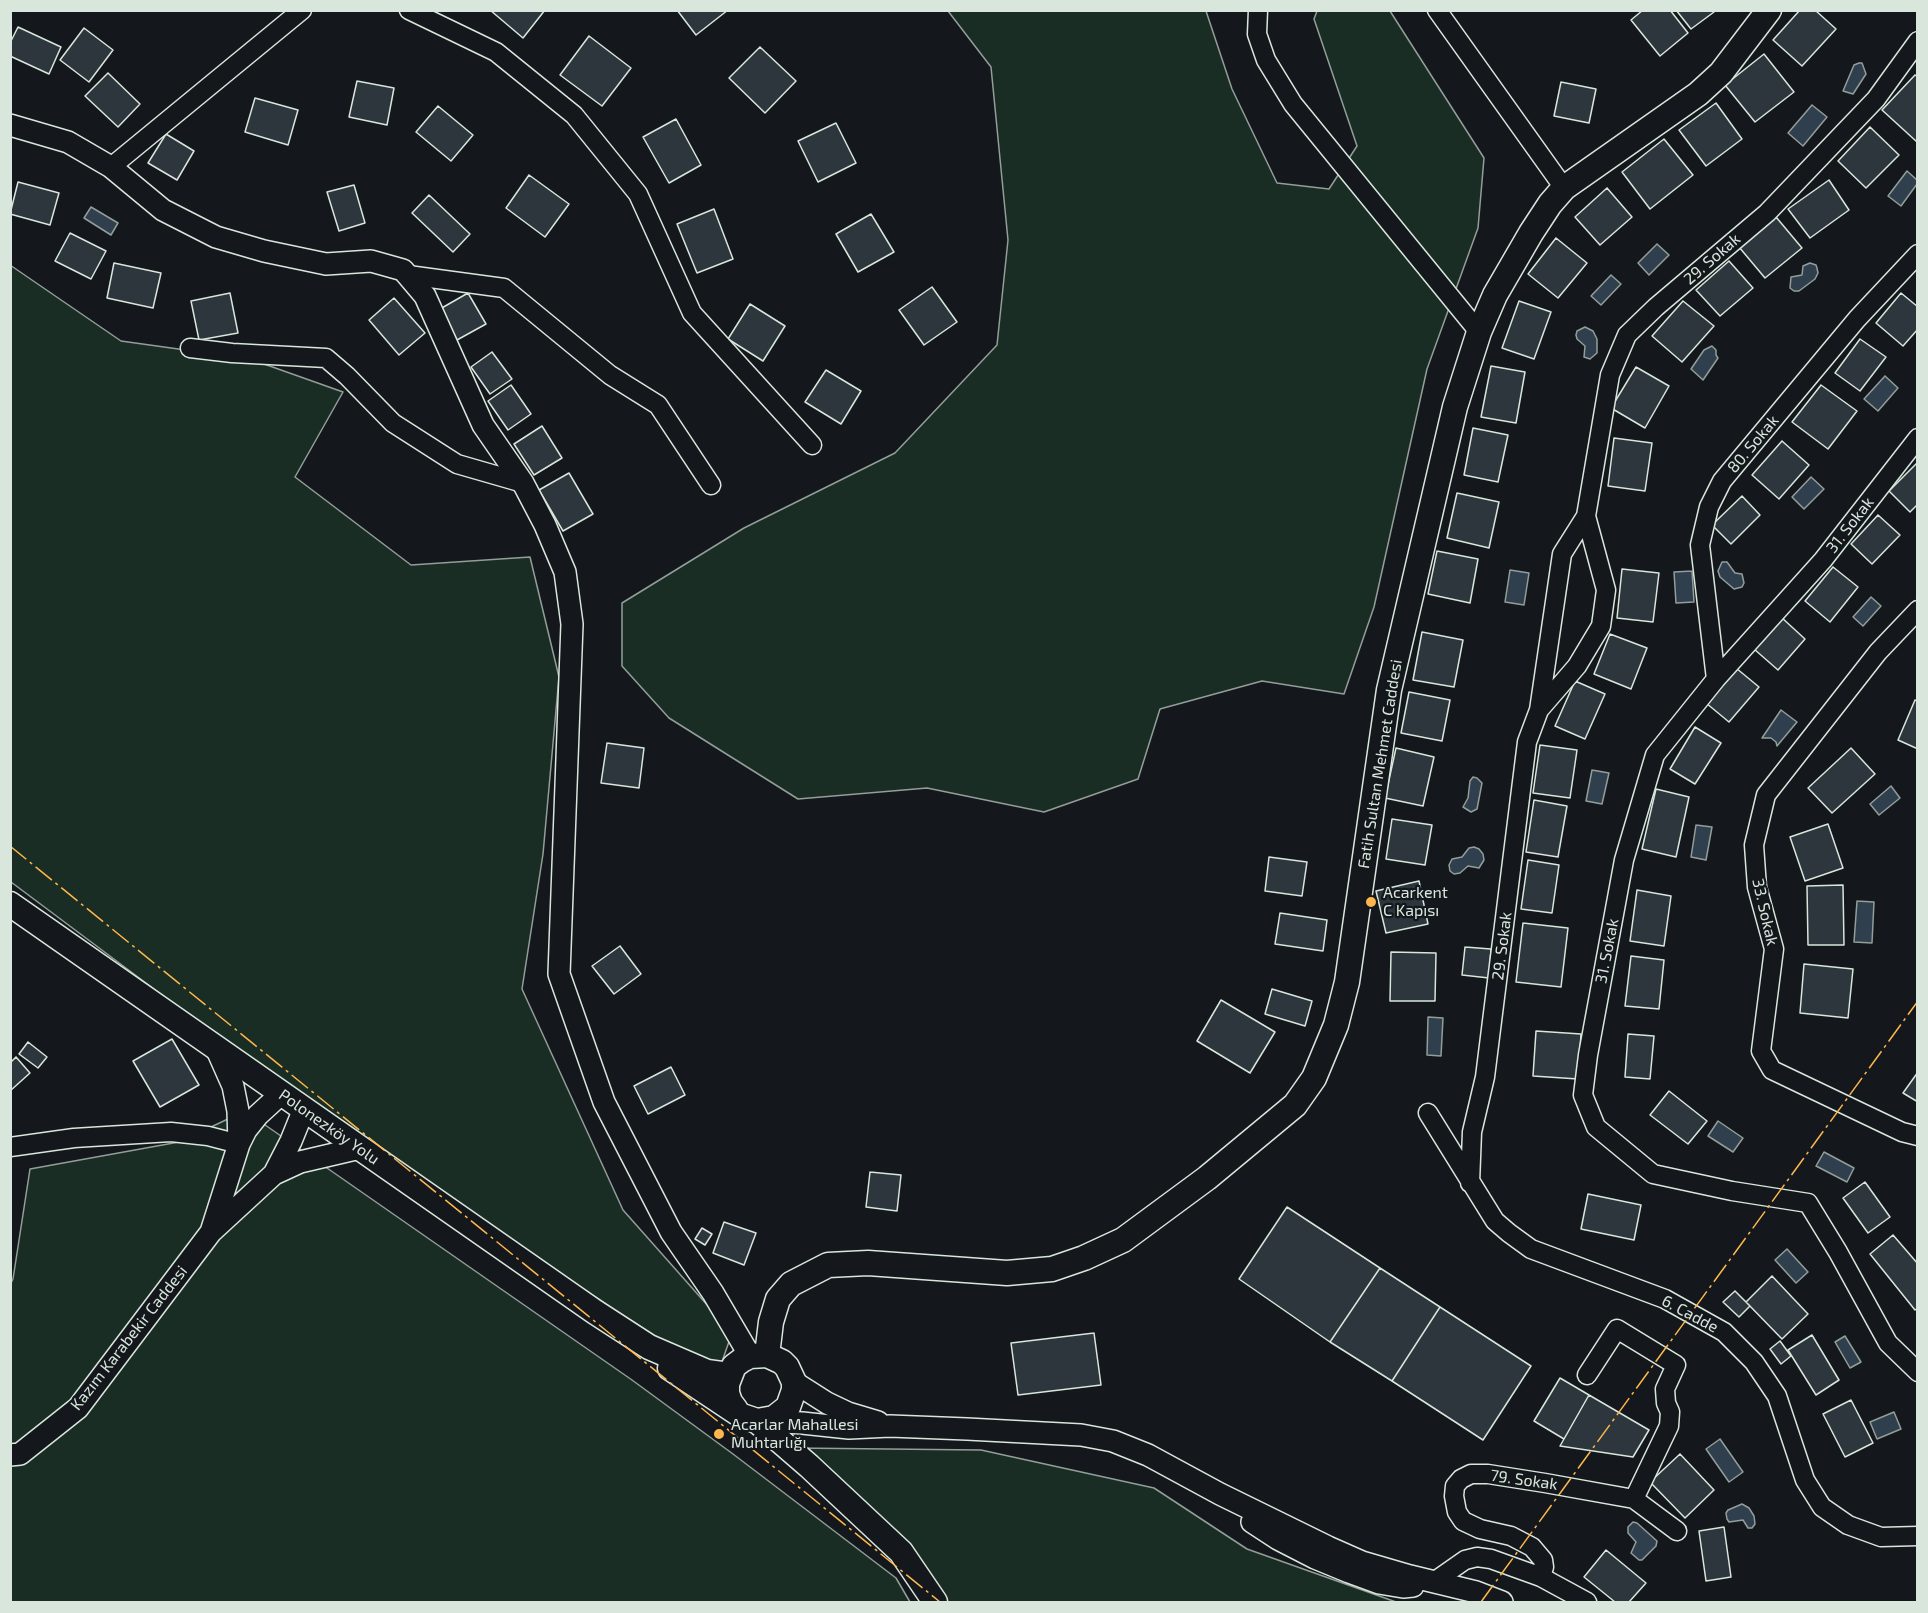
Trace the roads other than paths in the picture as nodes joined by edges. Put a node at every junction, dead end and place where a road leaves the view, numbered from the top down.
1 (302, 10) edge
2 (409, 10) edge
3 (1258, 10) edge
4 (1437, 10) edge
5 (1769, 10) edge
6 (1917, 41) edge
7 (10, 125) edge
8 (111, 166) junction
9 (1564, 188) junction
10 (1917, 254) edge
11 (408, 276) junction
12 (1479, 332) junction
13 (190, 348) dead end
14 (1917, 438) edge
15 (812, 445) dead end
16 (523, 483) junction
17 (711, 485) dead end
18 (1586, 516) junction
19 (1917, 610) edge
20 (1716, 679) junction
21 (1539, 710) junction
22 (10, 904) edge
23 (217, 1050) junction
24 (281, 1094) junction
25 (304, 1109) junction
26 (1428, 1113) dead end
27 (1917, 1136) edge
28 (238, 1144) junction
29 (10, 1147) edge
30 (360, 1148) junction
31 (274, 1174) junction
32 (1470, 1183) junction
33 (211, 1232) junction
34 (649, 1347) junction
35 (759, 1355) junction
36 (1917, 1372) edge
37 (729, 1375) junction
38 (1587, 1375) dead end
39 (794, 1382) junction
40 (735, 1410) junction
41 (757, 1421) junction
42 (890, 1426) junction
43 (10, 1455) edge
44 (1634, 1499) junction
45 (1677, 1531) dead end
46 (1917, 1536) edge
47 (1541, 1576) junction
48 (1435, 1581) junction
49 (934, 1602) edge
50 (1502, 1602) edge
51 (1587, 1602) edge

1 - 8 street
2 - 15 street
3 - 12 street
4 - 9 street
5 - 9 main road, Fatih Sultan Mehmet Caddesi
6 - 18 street, 29. Sokak
7 - 8 street
8 - 11 street
9 - 12 main road, Fatih Sultan Mehmet Caddesi
10 - 20 street, 80. Sokak
11 - 16 street
11 - 17 street
12 - 35 main road, Fatih Sultan Mehmet Caddesi
13 - 16 street
14 - 20 street, 31. Sokak
16 - 35 street
18 - 21 street, 29. Sokak
18 - 21 street, 29. Sokak
19 - 27 street, 33. Sokak
20 - 36 street, 31. Sokak
21 - 32 street, 29. Sokak
22 - 23 main road, Polonezköy Yolu
23 - 24 main road, Polonezköy Yolu
23 - 28 street
24 - 25 main road, Polonezköy Yolu
24 - 28 street
25 - 30 main road, Polonezköy Yolu
25 - 31 street
26 - 32 street, 6. Cadde
28 - 29 street
28 - 33 street
30 - 31 street
30 - 34 main road, Polonezköy Yolu
31 - 33 street
32 - 46 street, 6. Cadde
33 - 43 street, Kazım Karabekir Caddesi
34 - 37 main road
34 - 40 main road
35 - 37 main road
35 - 39 main road
37 - 40 main road
38 - 44 street
39 - 41 main road
39 - 42 street
40 - 41 main road
41 - 42 street
41 - 49 main road
42 - 48 street
44 - 45 street, 79. Sokak
44 - 47 street, 79. Sokak
47 - 48 street
47 - 51 street
48 - 50 street

